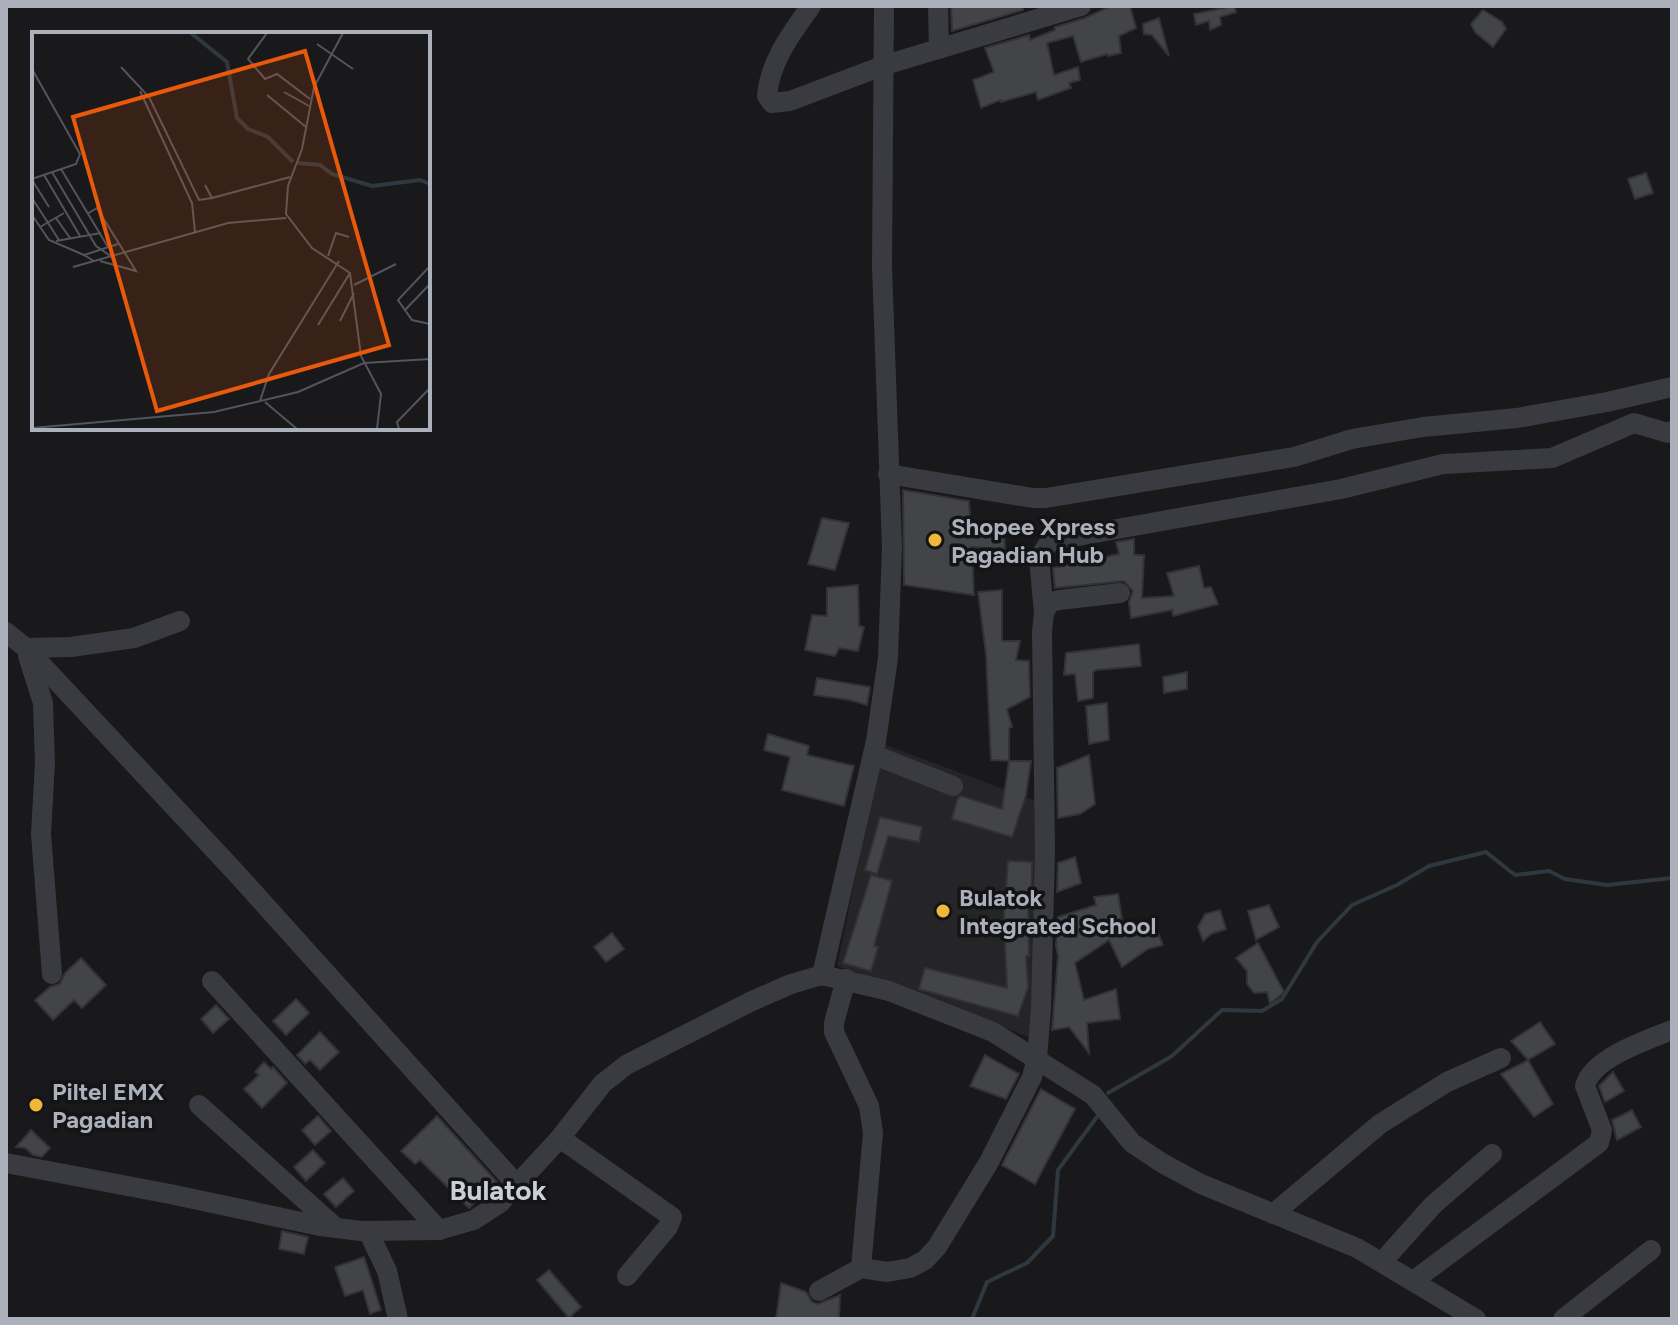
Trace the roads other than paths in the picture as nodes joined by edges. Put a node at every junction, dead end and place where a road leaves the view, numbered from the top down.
1 (811, 6) edge
2 (884, 6) edge
3 (938, 6) edge
4 (1081, 6) edge
5 (1023, 14) edge
6 (939, 49) junction
7 (885, 65) junction
8 (1672, 387) edge
9 (1672, 431) edge
10 (888, 474) junction
11 (1120, 593) dead end
12 (1044, 613) junction
13 (180, 621) dead end
14 (6, 632) edge
15 (26, 648) junction
16 (874, 755) junction
17 (953, 786) dead end
18 (52, 974) dead end
19 (822, 975) junction
20 (846, 979) junction
21 (212, 981) dead end
22 (1672, 1030) edge
23 (1037, 1058) junction
24 (1501, 1058) dead end
25 (199, 1105) dead end
26 (560, 1138) junction
27 (1492, 1154) dead end
28 (6, 1163) edge
29 (517, 1185) junction
30 (1273, 1214) junction
31 (336, 1228) junction
32 (439, 1230) junction
33 (368, 1231) junction
34 (1651, 1250) dead end
35 (1382, 1262) junction
36 (861, 1268) junction
37 (627, 1276) dead end
38 (1413, 1281) junction
39 (819, 1291) dead end
40 (398, 1319) edge
41 (1476, 1319) edge
42 (1563, 1319) edge

1 - 7 street
2 - 7 street
3 - 6 street
4 - 5 street
5 - 6 street
6 - 7 street
7 - 10 street
8 - 10 street
9 - 12 street
10 - 16 street
11 - 12 street
12 - 23 street
13 - 15 street
14 - 15 street
15 - 18 street
15 - 29 street
16 - 17 street
16 - 19 street
19 - 20 street
19 - 26 street
20 - 23 street
20 - 36 street
21 - 32 street
22 - 38 street
23 - 30 street
23 - 36 street
24 - 30 street
25 - 31 street
26 - 29 street
26 - 37 street
27 - 35 street
28 - 31 street
29 - 32 street
30 - 35 street
31 - 33 street
32 - 33 street
33 - 40 street
34 - 42 street
35 - 38 street
36 - 39 street
38 - 41 street

